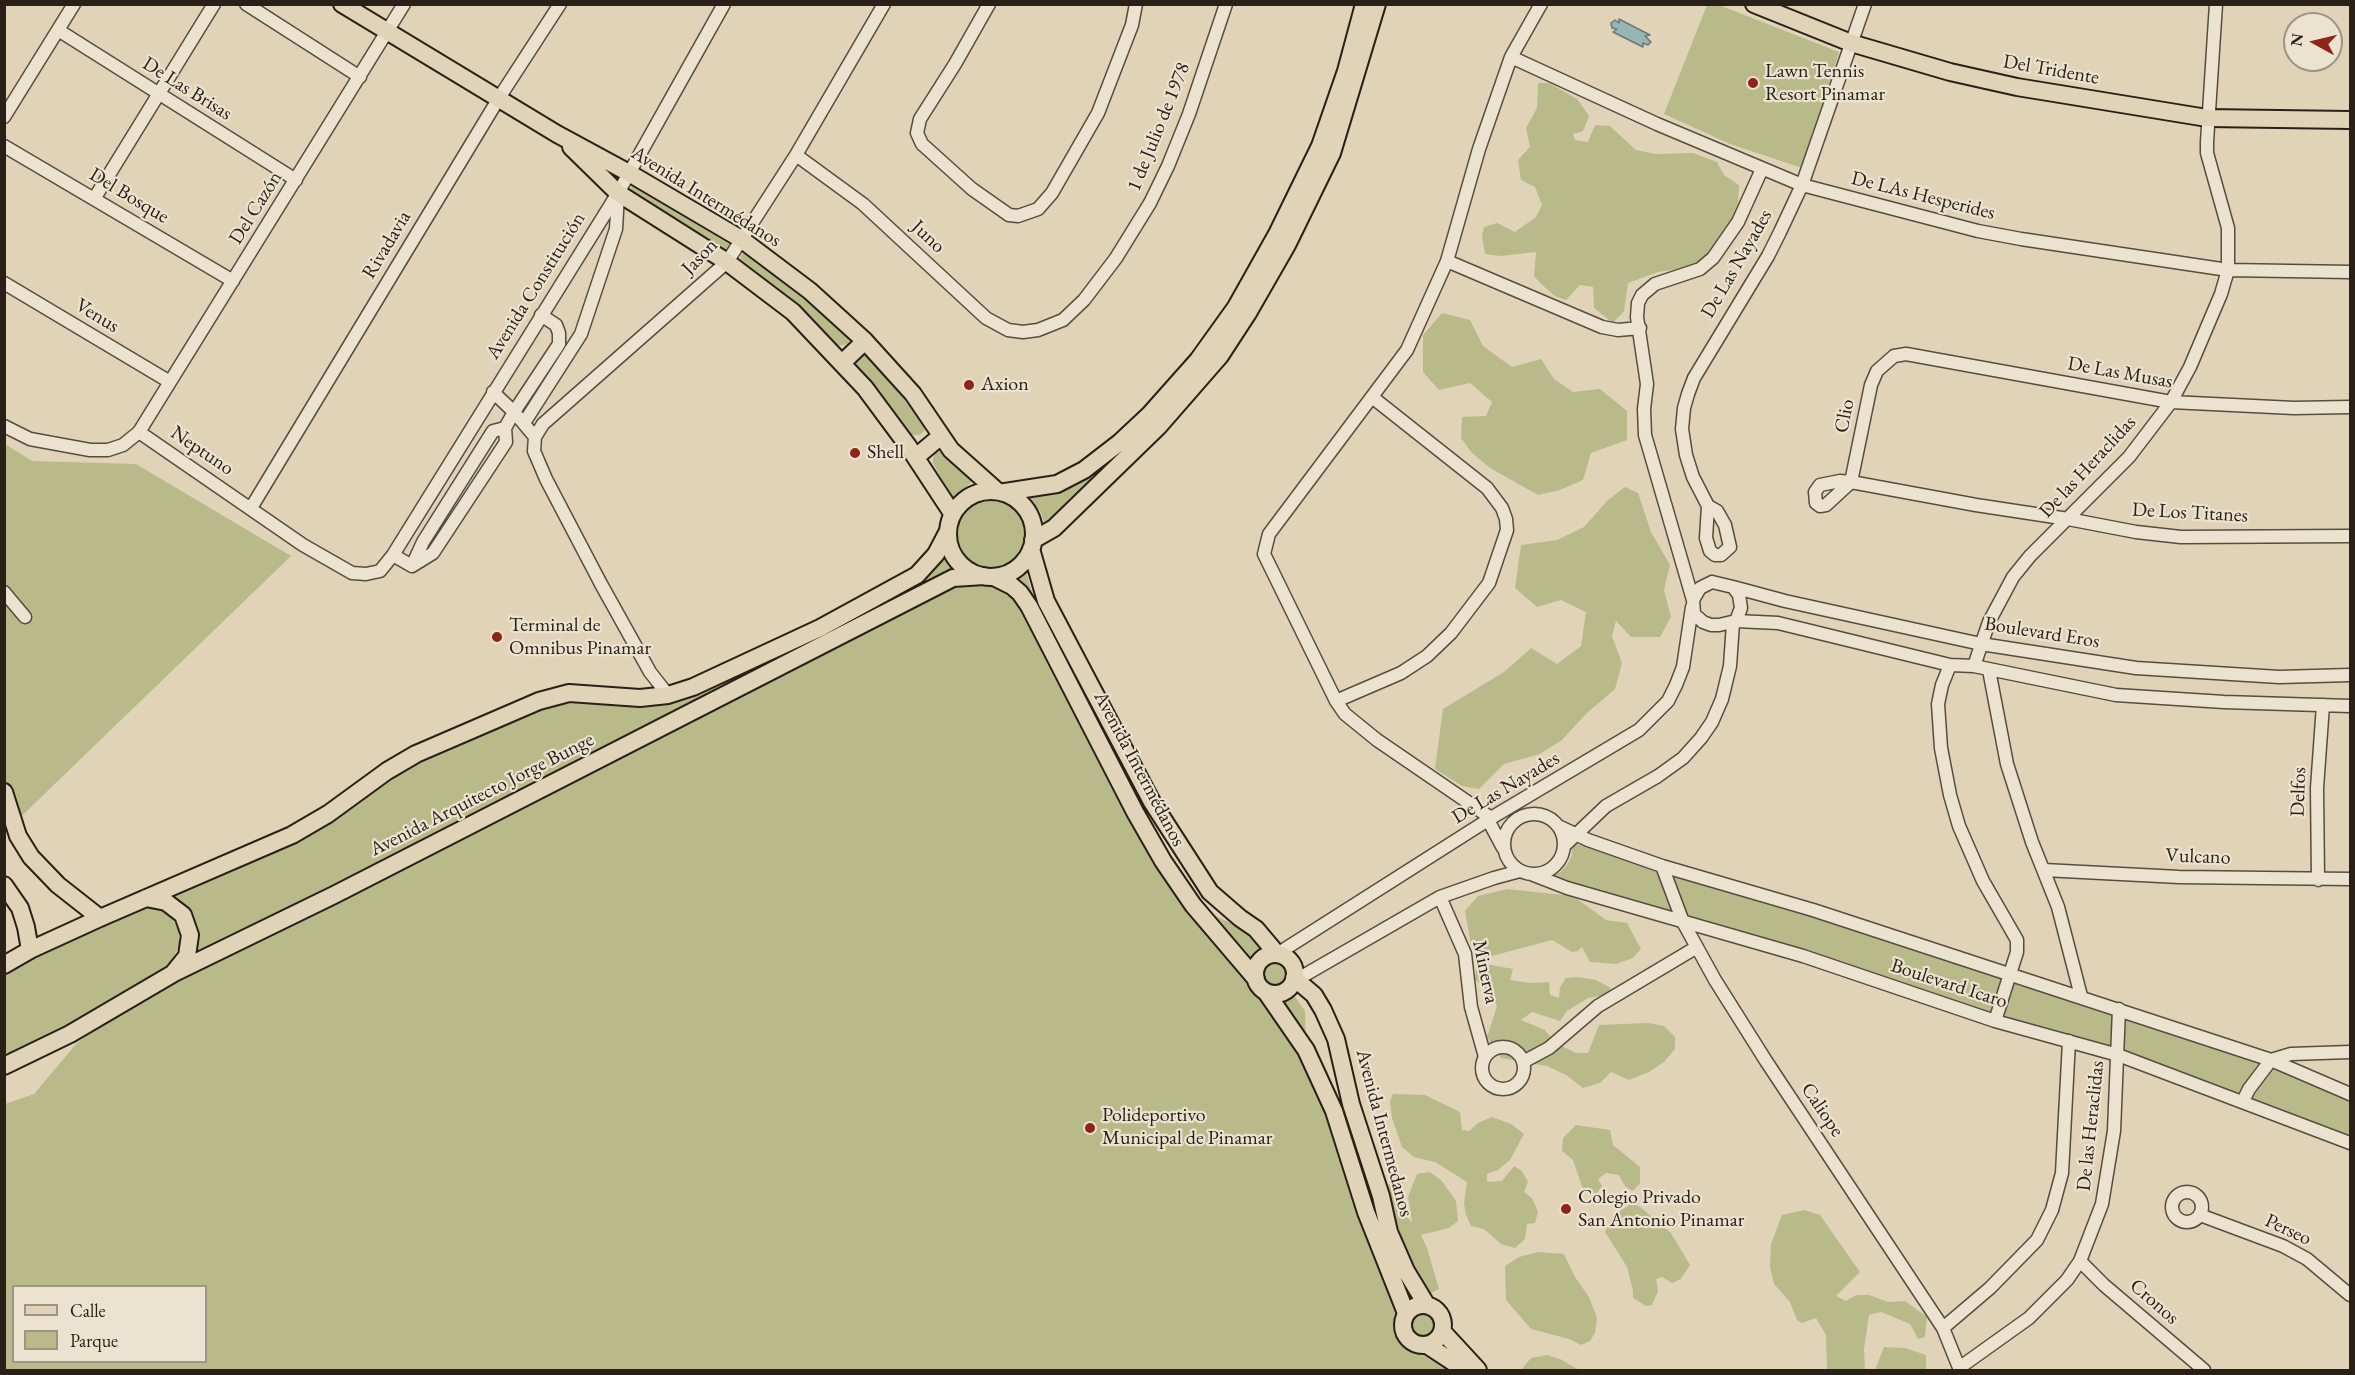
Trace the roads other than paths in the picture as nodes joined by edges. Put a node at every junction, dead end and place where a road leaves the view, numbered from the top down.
1 (74, 4) edge
2 (214, 4) edge
3 (246, 4) edge
4 (342, 4) edge
5 (404, 4) edge
6 (560, 4) edge
7 (724, 4) edge
8 (884, 4) edge
9 (989, 4) edge
10 (1136, 4) edge
11 (1226, 4) edge
12 (1364, 4) edge
13 (1377, 4) edge
14 (1541, 4) edge
15 (1754, 4) edge
16 (1865, 4) edge
17 (2216, 4) edge
18 (260, 8) edge
19 (58, 30) junction
20 (388, 33) junction
21 (1851, 43) junction
22 (1511, 57) junction
23 (360, 77) junction
24 (159, 94) junction
25 (500, 98) junction
26 (4, 117) edge
27 (2207, 118) junction
28 (2350, 120) edge
29 (557, 134) junction
30 (4, 146) edge
31 (796, 155) junction
32 (1762, 169) junction
33 (629, 173) junction
34 (296, 180) junction
35 (1802, 185) junction
36 (618, 194) junction
37 (94, 199) junction
38 (741, 239) junction
39 (1447, 261) junction
40 (727, 262) junction
41 (2228, 270) junction
42 (2350, 272) edge
43 (233, 281) junction
44 (4, 283) edge
45 (541, 315) junction
46 (1640, 328) junction
47 (1038, 330) joint
48 (865, 341) junction
49 (1887, 361) joint
50 (842, 363) junction
51 (170, 382) junction
52 (493, 392) junction
53 (1372, 397) junction
54 (2171, 402) junction
55 (2350, 407) edge
56 (514, 412) junction
57 (524, 423) junction
58 (4, 426) edge
59 (139, 432) junction
60 (942, 436) junction
61 (535, 437) junction
62 (916, 457) junction
63 (1851, 482) joint
64 (1001, 492) junction
65 (1708, 506) dead end
66 (251, 508) junction
67 (952, 513) junction
68 (2068, 519) junction
69 (947, 533) junction
70 (2350, 536) edge
71 (1032, 544) junction
72 (393, 555) junction
73 (366, 574) joint
74 (989, 577) junction
75 (1733, 587) junction
76 (4, 592) edge
77 (1693, 604) junction
78 (25, 617) dead end
79 (1735, 622) junction
80 (1981, 644) junction
81 (1950, 665) junction
82 (1974, 666) junction
83 (1989, 670) junction
84 (2350, 675) edge
85 (668, 695) junction
86 (1336, 700) junction
87 (2323, 705) junction
88 (2350, 706) edge
89 (4, 792) edge
90 (1522, 816) junction
91 (1491, 818) junction
92 (1558, 826) junction
93 (1575, 834) junction
94 (1564, 846) junction
95 (1504, 848) junction
96 (1662, 866) junction
97 (2044, 870) junction
98 (1526, 872) junction
99 (2350, 879) edge
100 (2318, 880) junction
101 (4, 885) edge
102 (1440, 897) junction
103 (146, 898) junction
104 (100, 918) junction
105 (1683, 922) junction
106 (1697, 946) junction
107 (30, 950) junction
108 (1276, 954) junction
109 (4, 965) edge
110 (174, 973) junction
111 (2010, 974) junction
112 (1294, 978) junction
113 (1261, 986) junction
114 (2081, 996) junction
115 (2119, 1009) junction
116 (1995, 1021) junction
117 (2069, 1041) junction
118 (2350, 1052) edge
119 (2118, 1055) junction
120 (1485, 1057) junction
121 (2271, 1060) junction
122 (9, 1062) edge
123 (1523, 1062) junction
124 (2350, 1094) edge
125 (2243, 1101) junction
126 (2350, 1143) edge
127 (2200, 1215) dead end
128 (2080, 1261) junction
129 (2350, 1295) edge
130 (1426, 1304) junction
131 (1406, 1313) junction
132 (1943, 1328) junction
133 (1443, 1332) junction
134 (1427, 1345) junction
135 (2188, 1366) edge
136 (1960, 1369) edge
137 (1465, 1371) edge
138 (1478, 1371) edge
139 (2204, 1371) edge

1 - 19 street
2 - 24 street
3 - 18 street
4 - 20 main road, Avenida Intermédanos
5 - 20 street, Del Cazón
6 - 25 street, Rivadavia
7 - 33 street, Avenida Constitución
8 - 31 street, Jason
9 - 10 street
11 - 47 street, 1 de Julio de 1978
12 - 64 main road
13 - 71 main road
14 - 22 street
15 - 21 main road, Del Tridente
16 - 21 street, De Las Nayades
17 - 27 street, De las Heraclidas
18 - 23 street
19 - 24 street, De Las Brisas
19 - 26 street
20 - 23 street, Del Cazón
20 - 25 main road, Avenida Intermédanos
21 - 27 main road, Del Tridente
21 - 35 street, De Las Nayades
22 - 32 street, De LAs Hesperides
22 - 39 street
23 - 34 street, Del Cazón
24 - 34 street, De Las Brisas
24 - 37 street
25 - 29 main road, Avenida Intermédanos
25 - 66 street, Rivadavia
27 - 28 main road, Del Tridente
27 - 41 street, De las Heraclidas
29 - 33 main road, Avenida Intermédanos
29 - 36 main road, Avenida Intermédanos
30 - 37 street, Del Bosque
31 - 38 street, Jason
31 - 47 street, Juno
32 - 35 street, De LAs Hesperides
32 - 46 street, De Las Nayades
33 - 36 street, Avenida Constitución
33 - 38 main road, Avenida Intermédanos
34 - 43 street, Del Cazón
35 - 41 street, De LAs Hesperides
35 - 65 street, De Las Nayades
36 - 40 main road, Avenida Intermédanos
36 - 45 street, Avenida Constitución
36 - 57 street
37 - 43 street, Del Bosque
38 - 40 street, Jason
38 - 48 main road, Avenida Intermédanos
39 - 46 street
39 - 53 street
40 - 50 main road, Avenida Intermédanos
40 - 61 street, Jason
41 - 42 street, De LAs Hesperides
41 - 54 street, De las Heraclidas
43 - 51 street, Del Cazón
44 - 51 street, Venus
45 - 52 street, Avenida Constitución
45 - 56 street
46 - 77 street, De Las Nayades
48 - 50 main road
48 - 60 main road, Avenida Intermédanos
49 - 54 street, De Las Musas
49 - 63 street, Clio
50 - 62 main road, Avenida Intermédanos
51 - 59 street, Del Cazón
52 - 56 street
52 - 72 street, Avenida Constitución
53 - 86 street
53 - 86 street
54 - 55 street, De Las Musas
54 - 68 street, De las Heraclidas
56 - 57 street
56 - 72 street
57 - 61 street
58 - 59 street, Neptuno
59 - 66 street, Neptuno
60 - 62 main road
60 - 64 main road, Avenida Intermédanos
61 - 85 street
62 - 67 main road, Avenida Intermédanos
63 - 68 street, De Los Titanes
64 - 67 main road
64 - 71 main road
66 - 73 street, Neptuno
67 - 69 main road
68 - 70 street, De Los Titanes
68 - 80 street, De las Heraclidas
69 - 74 main road
69 - 85 main road
71 - 74 main road
71 - 108 main road
72 - 73 street, Avenida Constitución
74 - 110 main road, Avenida Arquitecto Jorge Bunge
74 - 113 main road, Avenida Intermédanos
75 - 77 street
75 - 79 street
75 - 80 street, Boulevard Eros
76 - 78 street
77 - 79 street
77 - 91 street, De Las Nayades
79 - 81 street
79 - 93 street
80 - 82 street, De las Heraclidas
80 - 84 street, Boulevard Eros
81 - 82 street
81 - 111 street
82 - 83 street
83 - 87 street
83 - 97 street
85 - 103 main road
86 - 91 street
87 - 88 street
87 - 100 street, Delfos
89 - 104 main road
90 - 91 street
90 - 92 street
90 - 95 street
91 - 95 street
91 - 108 street, De Las Nayades
92 - 93 street, Boulevard Icaro
92 - 94 street
93 - 94 street
93 - 96 street, Boulevard Icaro
94 - 98 street
95 - 98 street
96 - 105 street, Caliope
96 - 111 street, Boulevard Icaro
97 - 100 street, Vulcano
97 - 114 street
98 - 102 street
98 - 105 street, Boulevard Icaro
99 - 100 street, Vulcano
101 - 107 main road
102 - 112 street
102 - 120 street, Minerva
103 - 104 main road
103 - 110 main road
104 - 107 main road
105 - 106 street, Caliope
105 - 116 street, Boulevard Icaro
106 - 123 street
106 - 132 street, Caliope
107 - 109 main road
108 - 112 main road
108 - 113 main road
110 - 122 main road, Avenida Arquitecto Jorge Bunge
111 - 114 street, Boulevard Icaro
111 - 116 street
112 - 113 main road
112 - 130 main road, Avenida Intermedanos
113 - 131 main road, Avenida Intermédanos
114 - 115 street, Boulevard Icaro
115 - 119 street, De las Heraclidas
115 - 121 street, Boulevard Icaro
116 - 117 street, Boulevard Icaro
117 - 119 street, Boulevard Icaro
117 - 132 street, De las Heraclidas
118 - 121 street
119 - 125 street, Boulevard Icaro
119 - 128 street, De las Heraclidas
120 - 123 street
120 - 123 street
121 - 124 street, Boulevard Icaro
121 - 125 street
125 - 126 street, Boulevard Icaro
127 - 129 street, Perseo
128 - 135 street, Cronos
128 - 136 street, De las Heraclidas
130 - 131 main road
130 - 133 main road
131 - 134 main road
132 - 136 street, Caliope
133 - 134 main road
133 - 138 main road
134 - 137 main road
135 - 139 street, Cronos

